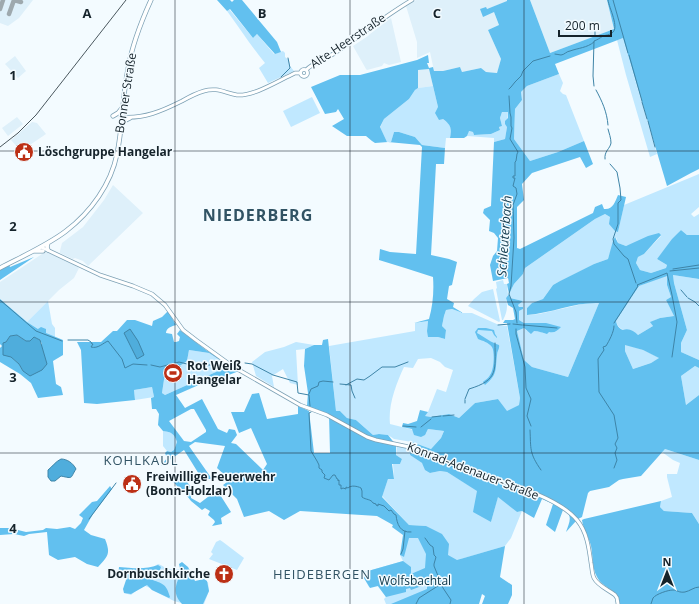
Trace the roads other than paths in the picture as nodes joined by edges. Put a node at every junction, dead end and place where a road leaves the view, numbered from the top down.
1 (151, 0) edge
2 (412, 0) edge
3 (122, 107) junction
4 (113, 116) dead end
5 (121, 117) junction
6 (130, 118) junction
7 (120, 128) junction
8 (48, 243) junction
9 (40, 247) junction
10 (48, 250) junction
11 (33, 251) junction
12 (43, 251) junction
13 (56, 254) junction
14 (0, 268) edge
15 (618, 603) edge

1 - 3 main road, Bonner Straße
2 - 6 street, Alte Heerstraße
3 - 4 main road
3 - 5 main road, Bonner Straße
5 - 6 street, Alte Heerstraße
5 - 7 main road, Bonner Straße
6 - 7 main road
7 - 8 main road, Bonner Straße
8 - 9 main road, Bonner Straße
8 - 10 main road
9 - 10 street, Konrad-Adenauer-Straße
9 - 11 main road, Bonner Straße
9 - 12 street
10 - 13 street, Konrad-Adenauer-Straße
11 - 12 main road
11 - 14 main road, Bonner Straße
12 - 13 street, Konrad-Adenauer-Straße
13 - 15 street, Konrad-Adenauer-Straße

